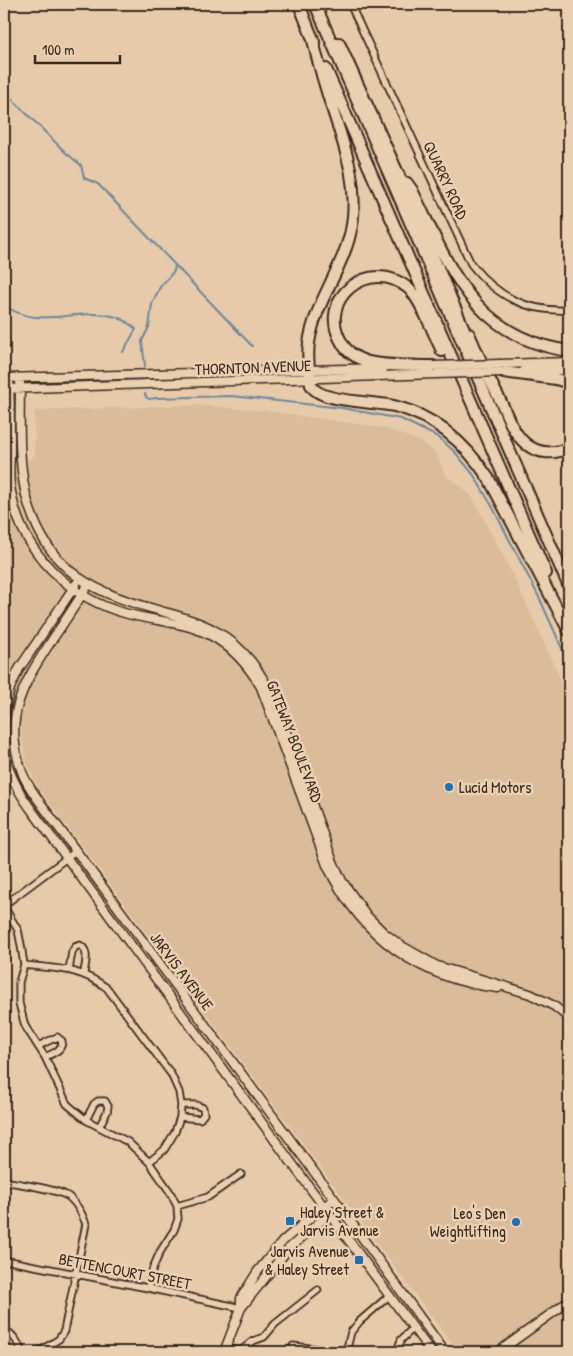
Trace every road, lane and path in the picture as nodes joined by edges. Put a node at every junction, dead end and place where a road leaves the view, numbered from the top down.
1 (299, 4) edge
2 (315, 4) edge
3 (321, 4) edge
4 (350, 4) edge
5 (312, 36) junction
6 (397, 171) junction
7 (449, 292) junction
8 (569, 310) edge
9 (569, 351) edge
10 (569, 362) edge
11 (502, 368) junction
12 (434, 370) junction
13 (569, 370) edge
14 (310, 374) junction
15 (7, 378) edge
16 (20, 378) junction
17 (569, 383) edge
18 (7, 389) edge
19 (20, 389) junction
20 (490, 444) junction
21 (569, 447) edge
22 (569, 574) edge
23 (80, 579) junction
24 (88, 585) junction
25 (569, 587) edge
26 (73, 588) junction
27 (82, 594) junction
28 (569, 627) edge
29 (569, 631) edge
30 (4, 715) edge
31 (4, 727) edge
32 (14, 731) junction
33 (4, 734) edge
34 (4, 750) edge
35 (76, 851) junction
36 (66, 858) junction
37 (4, 906) edge
38 (24, 965) junction
39 (69, 970) junction
40 (84, 973) junction
41 (513, 989) junction
42 (569, 1018) edge
43 (38, 1046) junction
44 (45, 1057) junction
45 (180, 1105) junction
46 (180, 1117) junction
47 (86, 1120) junction
48 (99, 1127) junction
49 (149, 1162) junction
50 (241, 1174) dead end
51 (4, 1181) edge
52 (335, 1200) junction
53 (177, 1206) junction
54 (324, 1206) junction
55 (329, 1214) junction
56 (4, 1260) edge
57 (76, 1275) junction
58 (148, 1288) junction
59 (318, 1290) dead end
60 (389, 1296) junction
61 (569, 1301) edge
62 (241, 1308) junction
63 (413, 1328) junction
64 (4, 1330) edge
65 (293, 1346) dead end
66 (225, 1349) edge
67 (304, 1350) edge
68 (317, 1350) dead end
69 (22, 1352) edge
70 (38, 1352) edge
71 (346, 1352) edge
72 (397, 1352) edge
73 (431, 1352) edge
74 (446, 1352) edge
75 (498, 1352) edge

1 - 5 highway
2 - 25 highway
3 - 6 highway
4 - 8 street, QUARRY ROAD
5 - 14 highway
5 - 20 highway
6 - 7 highway
6 - 9 highway
7 - 21 highway
7 - 22 highway
10 - 11 main road
11 - 12 main road, THORNTON AVENUE, bridge
11 - 13 main road
11 - 17 highway
12 - 14 main road, THORNTON AVENUE
12 - 20 highway
14 - 16 main road, THORNTON AVENUE
14 - 19 main road, THORNTON AVENUE
14 - 29 highway
15 - 16 main road, THORNTON AVENUE
15 - 18 main road, GATEWAY BOULEVARD
16 - 19 main road, GATEWAY BOULEVARD
18 - 19 main road, THORNTON AVENUE
18 - 26 main road, GATEWAY BOULEVARD
19 - 23 main road, GATEWAY BOULEVARD
20 - 28 highway
23 - 24 main road, GATEWAY BOULEVARD
23 - 26 main road
24 - 27 main road, JARVIS AVENUE
24 - 41 main road, GATEWAY BOULEVARD
26 - 27 main road, GATEWAY BOULEVARD
26 - 30 main road
27 - 32 main road, JARVIS AVENUE
27 - 41 main road, GATEWAY BOULEVARD
31 - 32 main road
32 - 33 main road
32 - 35 main road, JARVIS AVENUE
34 - 36 main road, JARVIS AVENUE
35 - 36 street
35 - 52 main road, JARVIS AVENUE
36 - 37 street
36 - 54 main road, JARVIS AVENUE
37 - 38 street
38 - 39 street
38 - 43 street
39 - 40 street
39 - 40 street
40 - 45 street
41 - 42 main road, GATEWAY BOULEVARD
43 - 44 street
43 - 44 street
44 - 47 street
45 - 46 street
45 - 46 street
46 - 49 street
47 - 48 street
47 - 48 street
48 - 49 street
49 - 53 street
50 - 53 street
51 - 57 street
52 - 54 main road
52 - 55 main road
52 - 74 main road, JARVIS AVENUE
53 - 58 street
54 - 55 main road, JARVIS AVENUE
54 - 62 main road
55 - 60 main road, JARVIS AVENUE
55 - 62 main road
56 - 57 street, BETTENCOURT STREET
57 - 58 street, BETTENCOURT STREET
57 - 70 street
58 - 62 street, BETTENCOURT STREET
59 - 66 street
60 - 63 main road, JARVIS AVENUE
60 - 71 street
61 - 75 main road
62 - 66 main road
63 - 72 street
63 - 73 main road, JARVIS AVENUE
64 - 69 street
65 - 67 street
67 - 68 street

